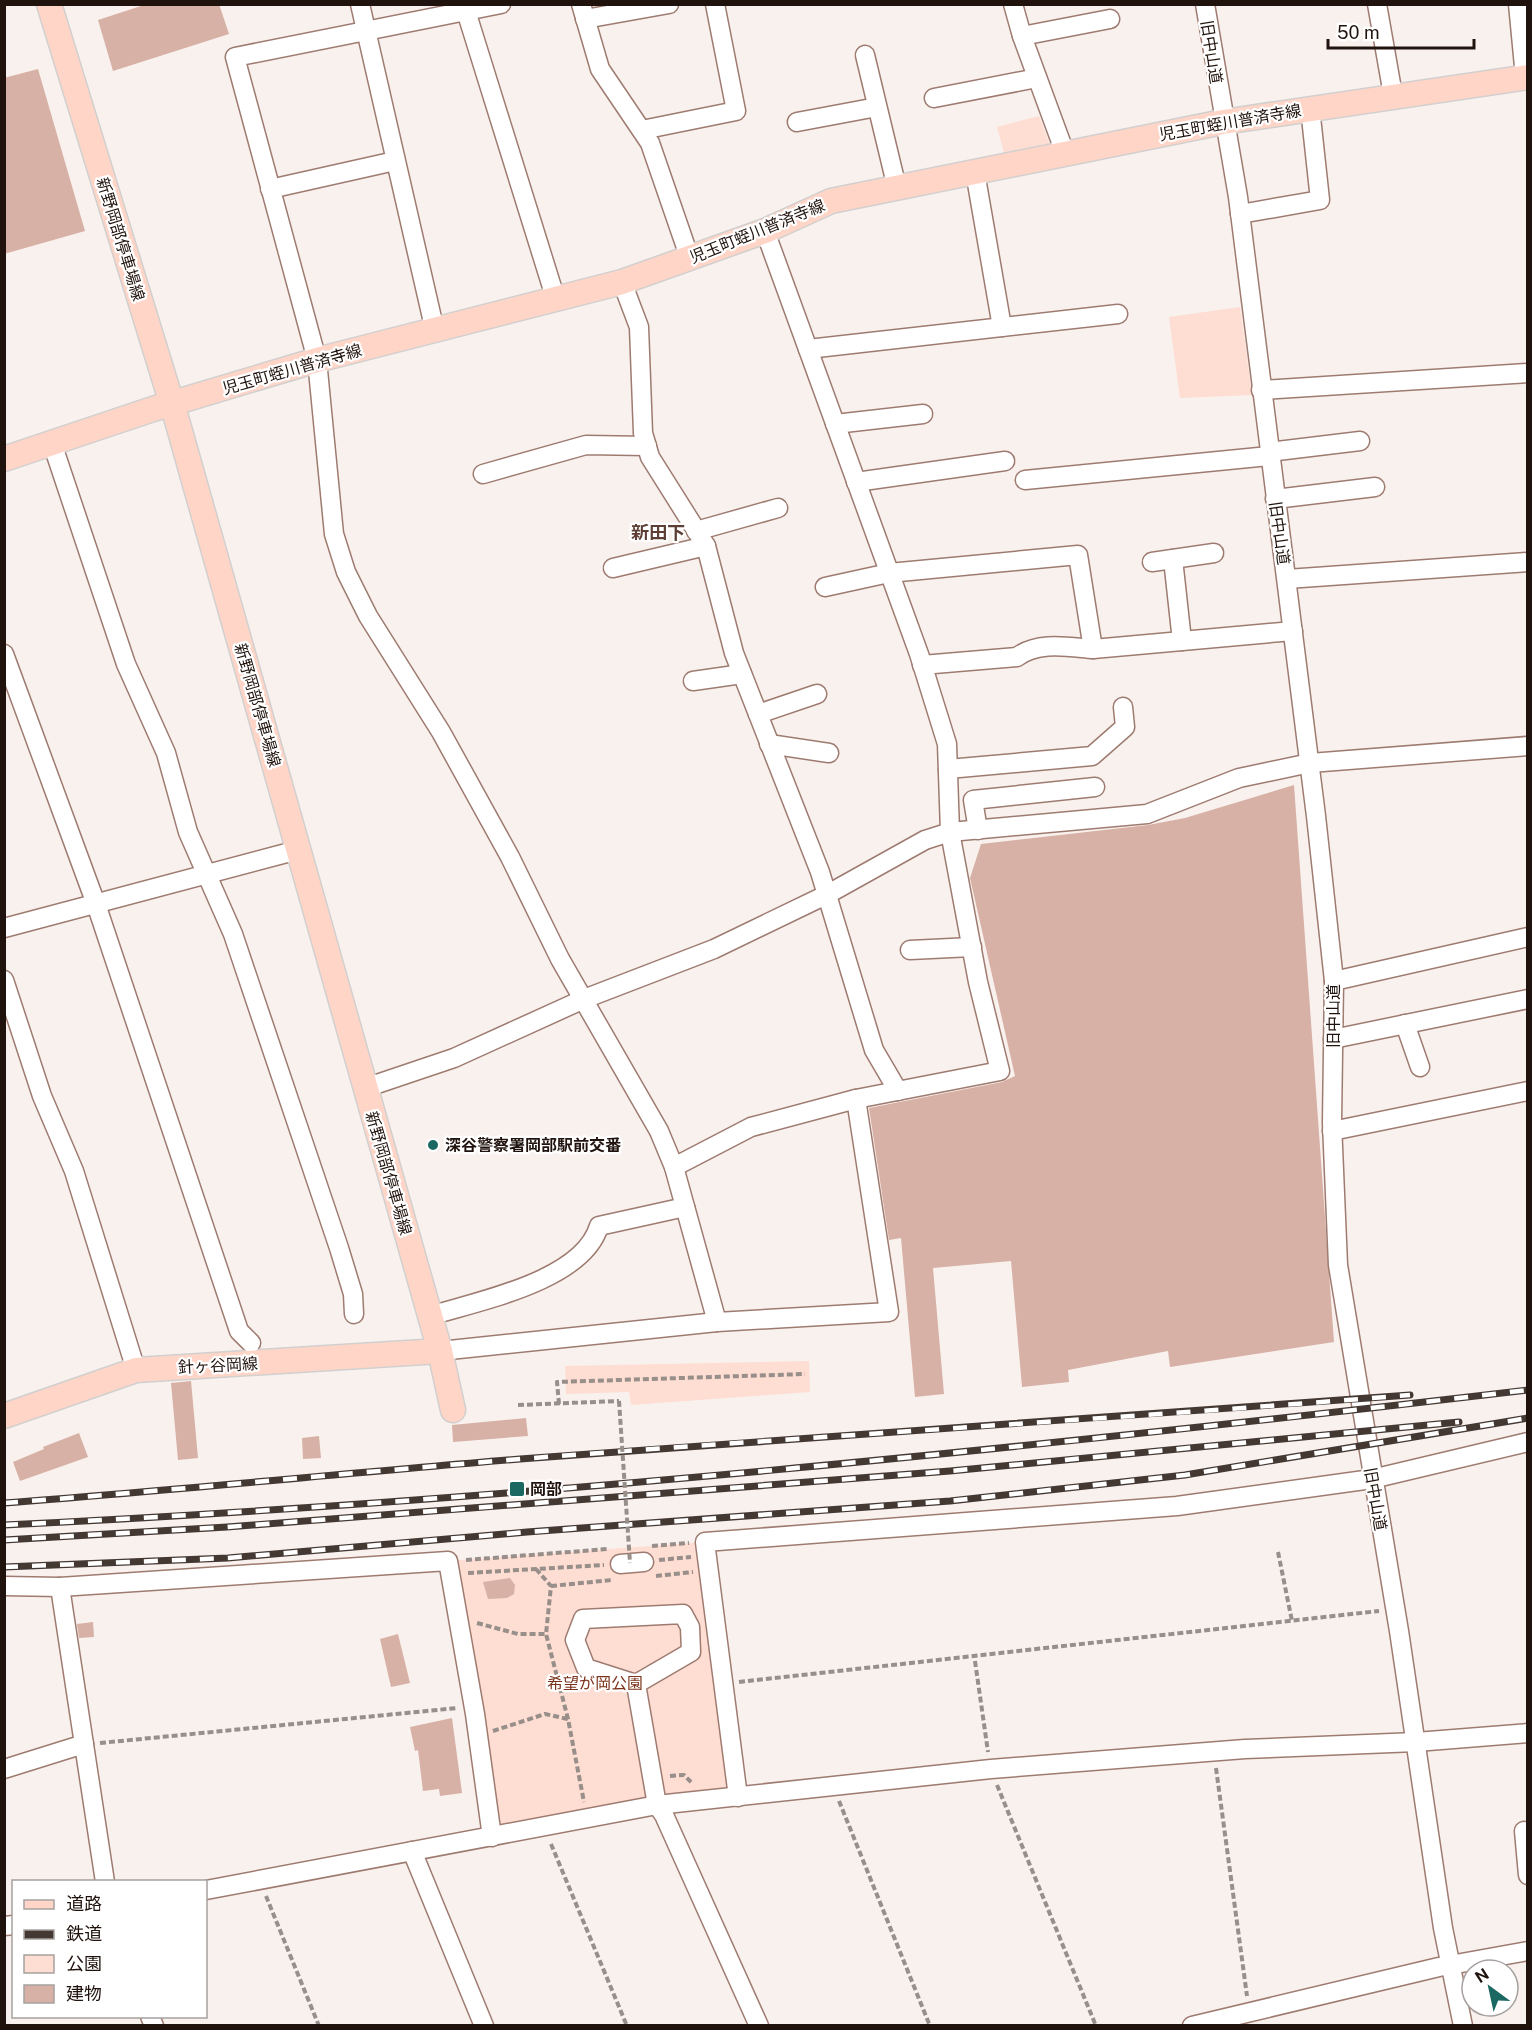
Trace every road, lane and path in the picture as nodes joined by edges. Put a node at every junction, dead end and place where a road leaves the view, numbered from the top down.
1 (49, 4) edge
2 (360, 4) edge
3 (501, 4) edge
4 (669, 4) edge
5 (714, 4) edge
6 (1013, 4) edge
7 (1205, 4) edge
8 (1377, 4) edge
9 (1518, 4) edge
10 (466, 11) junction
11 (583, 12) edge
12 (1110, 19) dead end
13 (365, 29) junction
14 (1022, 36) junction
15 (865, 55) dead end
16 (1526, 77) edge
17 (1037, 78) junction
18 (1393, 95) junction
19 (934, 98) dead end
20 (877, 107) junction
21 (1310, 108) junction
22 (796, 122) dead end
23 (1223, 122) junction
24 (642, 130) junction
25 (1065, 153) junction
26 (395, 161) junction
27 (975, 172) junction
28 (897, 188) junction
29 (270, 189) junction
30 (1240, 214) junction
31 (765, 231) junction
32 (690, 259) junction
33 (622, 282) junction
34 (556, 300) junction
35 (1118, 314) dead end
36 (1002, 327) junction
37 (435, 331) junction
38 (808, 349) junction
39 (317, 360) junction
40 (1527, 373) edge
41 (1261, 390) junction
42 (172, 403) junction
43 (923, 414) dead end
44 (835, 424) junction
45 (1360, 441) dead end
46 (52, 443) junction
47 (647, 446) junction
48 (1269, 454) junction
49 (4, 459) edge
50 (1005, 460) dead end
51 (483, 474) dead end
52 (1025, 480) dead end
53 (856, 482) junction
54 (1375, 487) dead end
55 (1275, 500) junction
56 (778, 508) dead end
57 (701, 539) junction
58 (1214, 553) dead end
59 (1173, 558) junction
60 (1152, 562) dead end
61 (1527, 562) edge
62 (614, 568) dead end
63 (889, 573) junction
64 (1287, 579) junction
65 (825, 587) dead end
66 (1293, 631) junction
67 (1182, 641) junction
68 (1093, 649) junction
69 (4, 654) edge
70 (922, 665) junction
71 (742, 674) junction
72 (693, 681) dead end
73 (817, 694) dead end
74 (1123, 707) dead end
75 (758, 714) junction
76 (769, 744) junction
77 (1527, 746) edge
78 (829, 753) dead end
79 (1310, 763) junction
80 (948, 769) junction
81 (1095, 787) dead end
82 (978, 830) junction
83 (950, 832) junction
84 (298, 850) junction
85 (207, 874) junction
86 (828, 894) junction
87 (96, 904) junction
88 (4, 928) edge
89 (1527, 937) edge
90 (972, 947) junction
91 (910, 950) dead end
92 (4, 980) edge
93 (1334, 981) junction
94 (584, 999) junction
95 (1527, 999) edge
96 (1405, 1024) junction
97 (1333, 1039) junction
98 (1420, 1067) dead end
99 (365, 1088) junction
100 (1527, 1090) edge
101 (898, 1091) junction
102 (856, 1099) junction
103 (1332, 1131) junction
104 (674, 1167) junction
105 (686, 1208) junction
106 (354, 1314) dead end
107 (430, 1316) junction
108 (717, 1322) junction
109 (250, 1343) dead end
110 (440, 1351) junction
111 (136, 1370) junction
112 (805, 1374) dead end
113 (559, 1404) junction
114 (518, 1405) dead end
115 (453, 1410) dead end
116 (4, 1416) edge
117 (1527, 1442) edge
118 (1372, 1479) junction
119 (700, 1549) junction
120 (1278, 1552) dead end
121 (631, 1554) junction
122 (676, 1558) dead end
123 (589, 1566) dead end
124 (449, 1567) junction
125 (536, 1569) junction
126 (4, 1586) edge
127 (60, 1587) junction
128 (1395, 1609) junction
129 (1292, 1621) junction
130 (459, 1623) junction
131 (546, 1634) junction
132 (975, 1661) dead end
133 (636, 1684) junction
134 (723, 1684) junction
135 (474, 1707) junction
136 (568, 1719) junction
137 (1527, 1733) edge
138 (478, 1735) junction
139 (1416, 1742) junction
140 (84, 1744) junction
141 (1214, 1752) junction
142 (4, 1769) edge
143 (991, 1769) junction
144 (833, 1787) junction
145 (738, 1797) junction
146 (657, 1805) junction
147 (587, 1820) junction
148 (1524, 1831) dead end
149 (492, 1837) junction
150 (549, 1840) dead end
151 (412, 1851) junction
152 (1527, 1875) edge
153 (105, 1880) edge
154 (207, 1890) edge
155 (263, 1890) dead end
156 (1527, 1951) edge
157 (1451, 1965) junction
158 (1249, 2012) junction
159 (319, 2025) edge
160 (484, 2025) edge
161 (627, 2025) edge
162 (759, 2025) edge
163 (930, 2025) edge
164 (1096, 2025) edge
165 (1192, 2025) edge
166 (1463, 2025) edge

1 - 42 main road, 新野岡部停車場線
2 - 13 street
3 - 10 street
4 - 11 street
5 - 24 street
6 - 14 street
7 - 23 street, 旧中山道
8 - 18 street
9 - 16 street
10 - 13 street
10 - 34 street
11 - 24 street
12 - 14 street
13 - 26 street
13 - 29 street
14 - 17 street
15 - 20 street
16 - 18 main road, 児玉町蛭川普済寺線
17 - 19 street
17 - 25 street
18 - 21 main road, 児玉町蛭川普済寺線
20 - 22 street
20 - 28 street
21 - 23 main road, 児玉町蛭川普済寺線
21 - 30 street
23 - 25 main road, 児玉町蛭川普済寺線
23 - 30 street, 旧中山道
24 - 32 street
25 - 27 main road, 児玉町蛭川普済寺線
26 - 29 street
26 - 37 street
27 - 28 main road, 児玉町蛭川普済寺線
27 - 36 street
28 - 31 main road, 児玉町蛭川普済寺線
29 - 39 street
30 - 41 street, 旧中山道
31 - 32 main road, 児玉町蛭川普済寺線
31 - 38 street
32 - 33 main road, 児玉町蛭川普済寺線
33 - 34 main road, 児玉町蛭川普済寺線
33 - 47 street
34 - 37 main road, 児玉町蛭川普済寺線
35 - 36 street
36 - 38 street
37 - 39 main road, 児玉町蛭川普済寺線
38 - 44 street
39 - 42 main road, 児玉町蛭川普済寺線
39 - 94 street
40 - 41 street
41 - 48 street, 旧中山道
42 - 46 main road, 児玉町蛭川普済寺線
42 - 84 main road, 新野岡部停車場線
43 - 44 street
44 - 53 street
45 - 48 street
46 - 49 main road, 児玉町蛭川普済寺線
46 - 85 street
47 - 51 street
47 - 57 street
48 - 52 street
48 - 55 street, 旧中山道
50 - 53 street
53 - 63 street
54 - 55 street
55 - 64 street, 旧中山道
56 - 57 street
57 - 62 street
57 - 71 street
58 - 59 street
59 - 60 street
59 - 67 street
61 - 64 street
63 - 65 street
63 - 68 street
63 - 70 street
64 - 66 street, 旧中山道
66 - 67 street
66 - 79 street, 旧中山道
67 - 68 street
68 - 70 street
69 - 87 street
70 - 80 street
71 - 72 street
71 - 75 street
73 - 75 street
74 - 80 street
75 - 76 street
76 - 78 street
76 - 86 street
77 - 79 street
79 - 82 street
79 - 93 street, 旧中山道
80 - 83 street
81 - 82 street
82 - 83 street
83 - 86 street
83 - 90 street
84 - 85 street
84 - 99 main road, 新野岡部停車場線
85 - 87 street
85 - 106 street
86 - 94 street
86 - 101 street
87 - 88 street
87 - 109 street
89 - 93 street
90 - 91 street
90 - 101 street
92 - 111 street
93 - 97 street, 旧中山道
94 - 99 street
94 - 104 street
95 - 96 street
96 - 97 street
96 - 98 street
97 - 103 street, 旧中山道
99 - 107 main road, 新野岡部停車場線
100 - 103 street
101 - 102 street
102 - 104 street
102 - 108 street
103 - 118 street, 旧中山道
104 - 105 street
105 - 107 street
105 - 108 street
107 - 110 main road, 新野岡部停車場線
108 - 110 street
110 - 111 main road, 針ヶ谷岡線
110 - 115 main road, 新野岡部停車場線
111 - 116 main road, 針ヶ谷岡線
112 - 113 path
113 - 114 path
113 - 121 path, bridge
117 - 118 street
118 - 119 street
118 - 128 street, 旧中山道
119 - 121 path
119 - 122 path
119 - 134 street
120 - 129 path
121 - 124 path
123 - 125 path
124 - 125 path
124 - 127 street
124 - 130 street
125 - 131 path
126 - 127 street
127 - 140 street
128 - 129 path
128 - 139 street, 旧中山道
129 - 134 path
130 - 131 path
130 - 135 street
131 - 136 path
132 - 143 path
133 - 133 street
133 - 146 street
134 - 145 street
135 - 138 street
135 - 140 path
136 - 138 path
136 - 147 path
137 - 139 street
138 - 149 street
139 - 141 street
139 - 157 street, 旧中山道
140 - 142 street
140 - 153 street
141 - 143 street
141 - 158 path
143 - 144 street
143 - 164 path
144 - 145 street
144 - 163 path
145 - 146 street
146 - 147 street
146 - 162 street
147 - 149 street
148 - 152 street
149 - 151 street
150 - 161 path
151 - 154 street
151 - 160 street
155 - 159 path
156 - 157 street
157 - 158 street
157 - 166 street, 旧中山道
158 - 165 street

